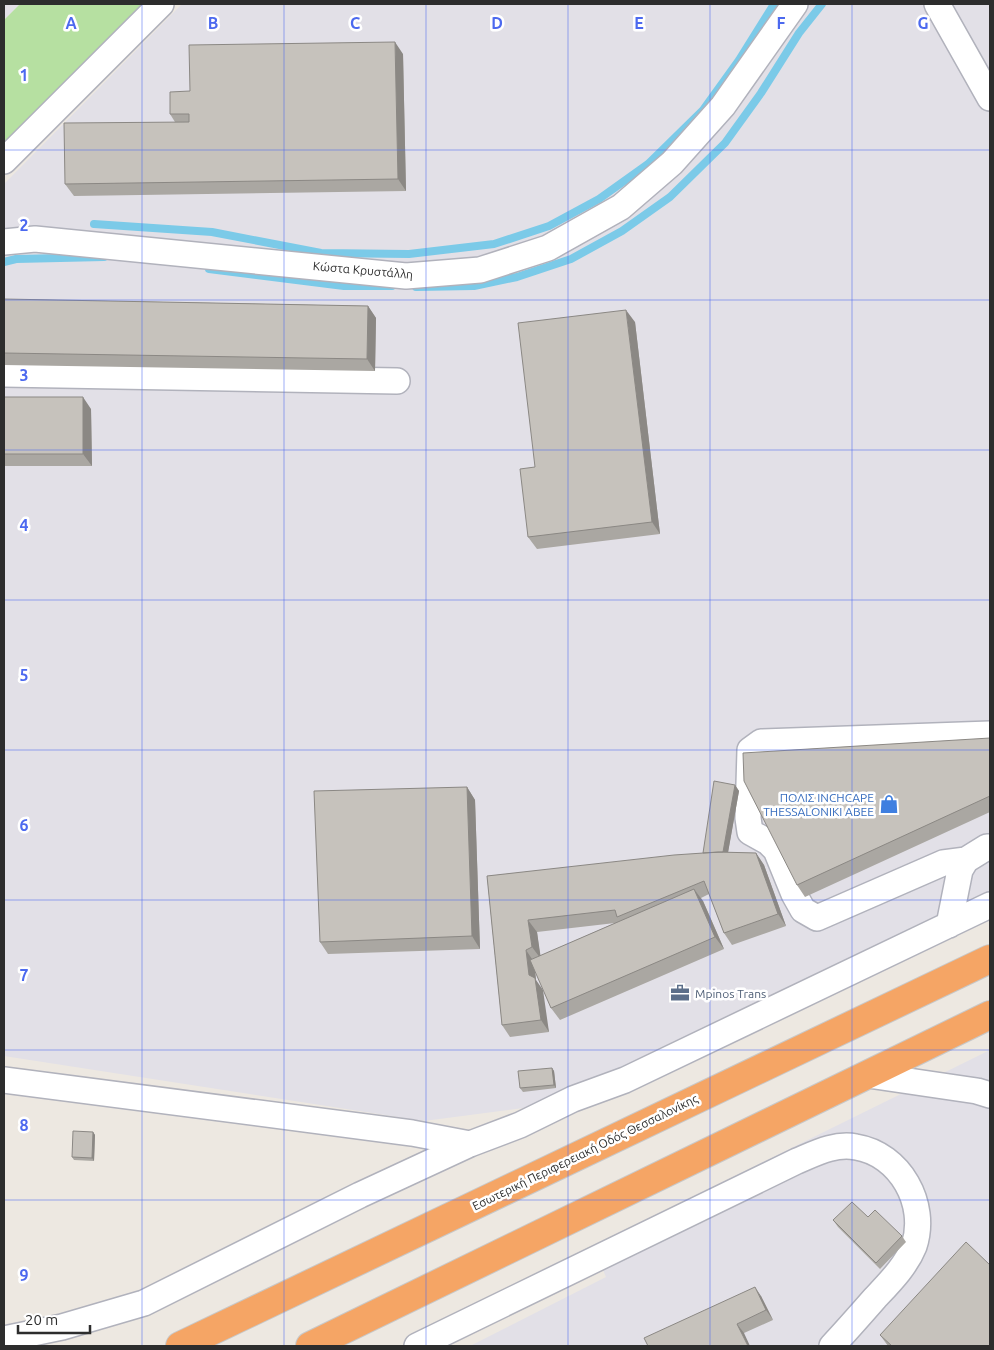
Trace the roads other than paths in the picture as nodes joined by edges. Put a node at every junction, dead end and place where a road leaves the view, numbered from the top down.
1 (161, 4) edge
2 (795, 4) edge
3 (936, 4) edge
4 (990, 98) edge
5 (4, 161) edge
6 (4, 242) edge
7 (4, 374) edge
8 (397, 381) dead end
9 (990, 734) edge
10 (990, 847) edge
11 (966, 860) junction
12 (990, 905) edge
13 (949, 925) junction
14 (990, 959) edge
15 (990, 1015) edge
16 (868, 1075) junction
17 (4, 1080) edge
18 (990, 1095) edge
19 (412, 1133) junction
20 (470, 1144) junction
21 (420, 1167) junction
22 (4, 1339) edge
23 (180, 1346) edge
24 (310, 1346) edge
25 (417, 1346) edge
26 (832, 1346) edge

1 - 5 street
2 - 6 street, Κώστα Κρυστάλλη
3 - 4 street
7 - 8 street
9 - 11 street
10 - 11 street
11 - 13 street
12 - 13 street
13 - 20 street
14 - 23 highway, Εσωτερική Περιφερειακή Οδός Θεσσαλονίκης
15 - 16 highway
16 - 18 street
16 - 24 highway
17 - 19 street
19 - 20 street
19 - 21 street
20 - 21 street
21 - 22 street
25 - 26 street

